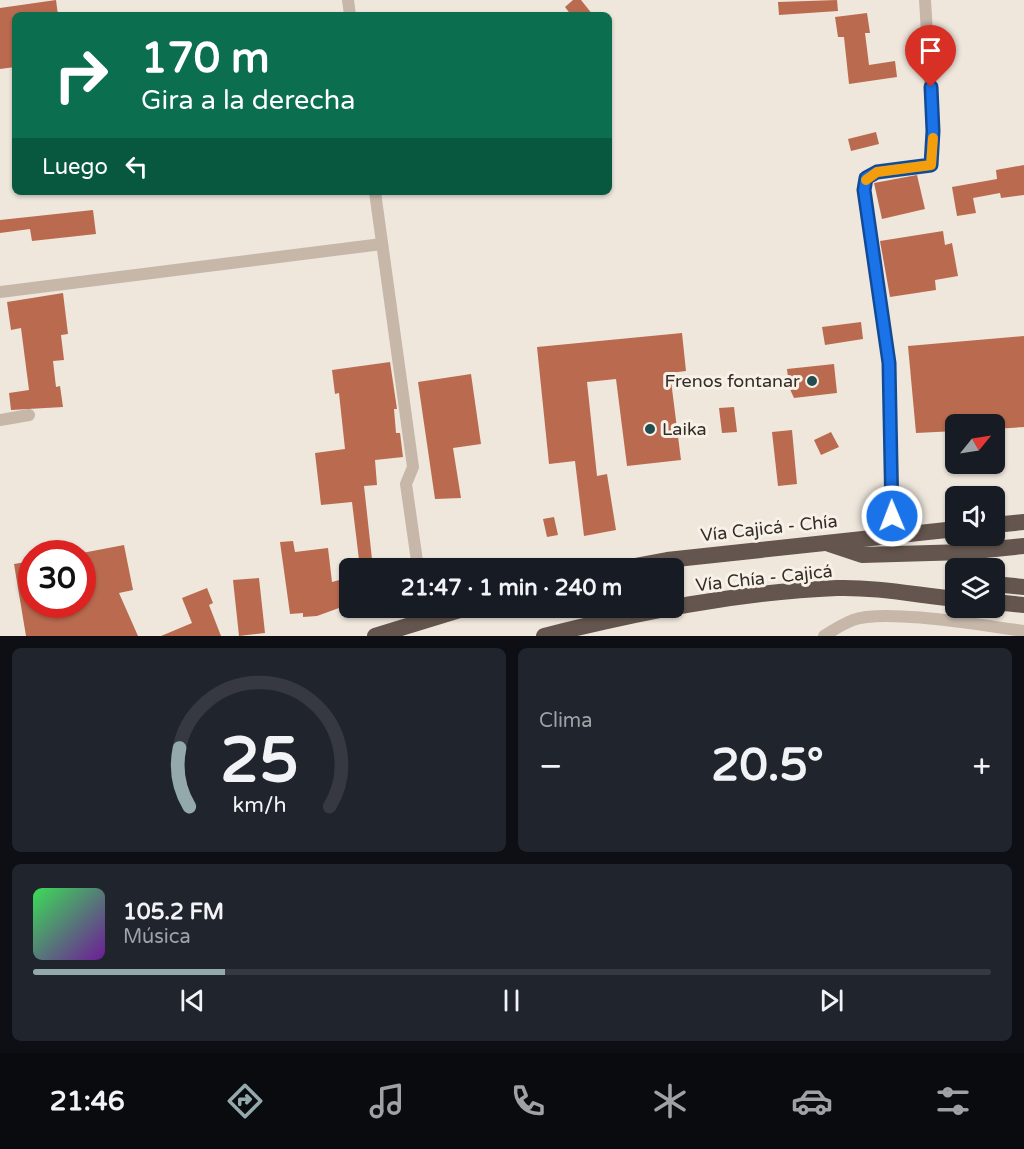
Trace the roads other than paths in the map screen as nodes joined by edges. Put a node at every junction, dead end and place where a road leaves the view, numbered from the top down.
1 (925, 0) edge
2 (375, 195) edge
3 (382, 244) junction
4 (0, 292) edge
5 (29, 415) dead end
6 (0, 420) edge
7 (1024, 522) edge
8 (1005, 524) edge
9 (945, 530) edge
10 (894, 534) junction
11 (821, 542) junction
12 (1024, 546) edge
13 (417, 558) edge
14 (684, 558) edge
15 (1005, 585) edge
16 (1024, 587) edge
17 (945, 592) edge
18 (934, 597) junction
19 (945, 598) edge
20 (1005, 603) edge
21 (1024, 605) edge
22 (415, 618) edge
23 (1024, 630) edge
24 (825, 635) edge
25 (375, 636) edge
26 (544, 636) edge

1 - 10 street
2 - 3 street
3 - 4 street
3 - 13 street
5 - 6 street
7 - 8 highway
9 - 10 highway, Vía Cajicá - Chía
10 - 11 highway, Vía Cajicá - Chía
11 - 12 highway
11 - 14 highway, Vía Cajicá - Chía
15 - 16 highway
17 - 18 highway
18 - 19 highway, Vía Chía - Cajicá
18 - 26 highway, Vía Chía - Cajicá
20 - 21 highway
22 - 25 highway
23 - 24 street

